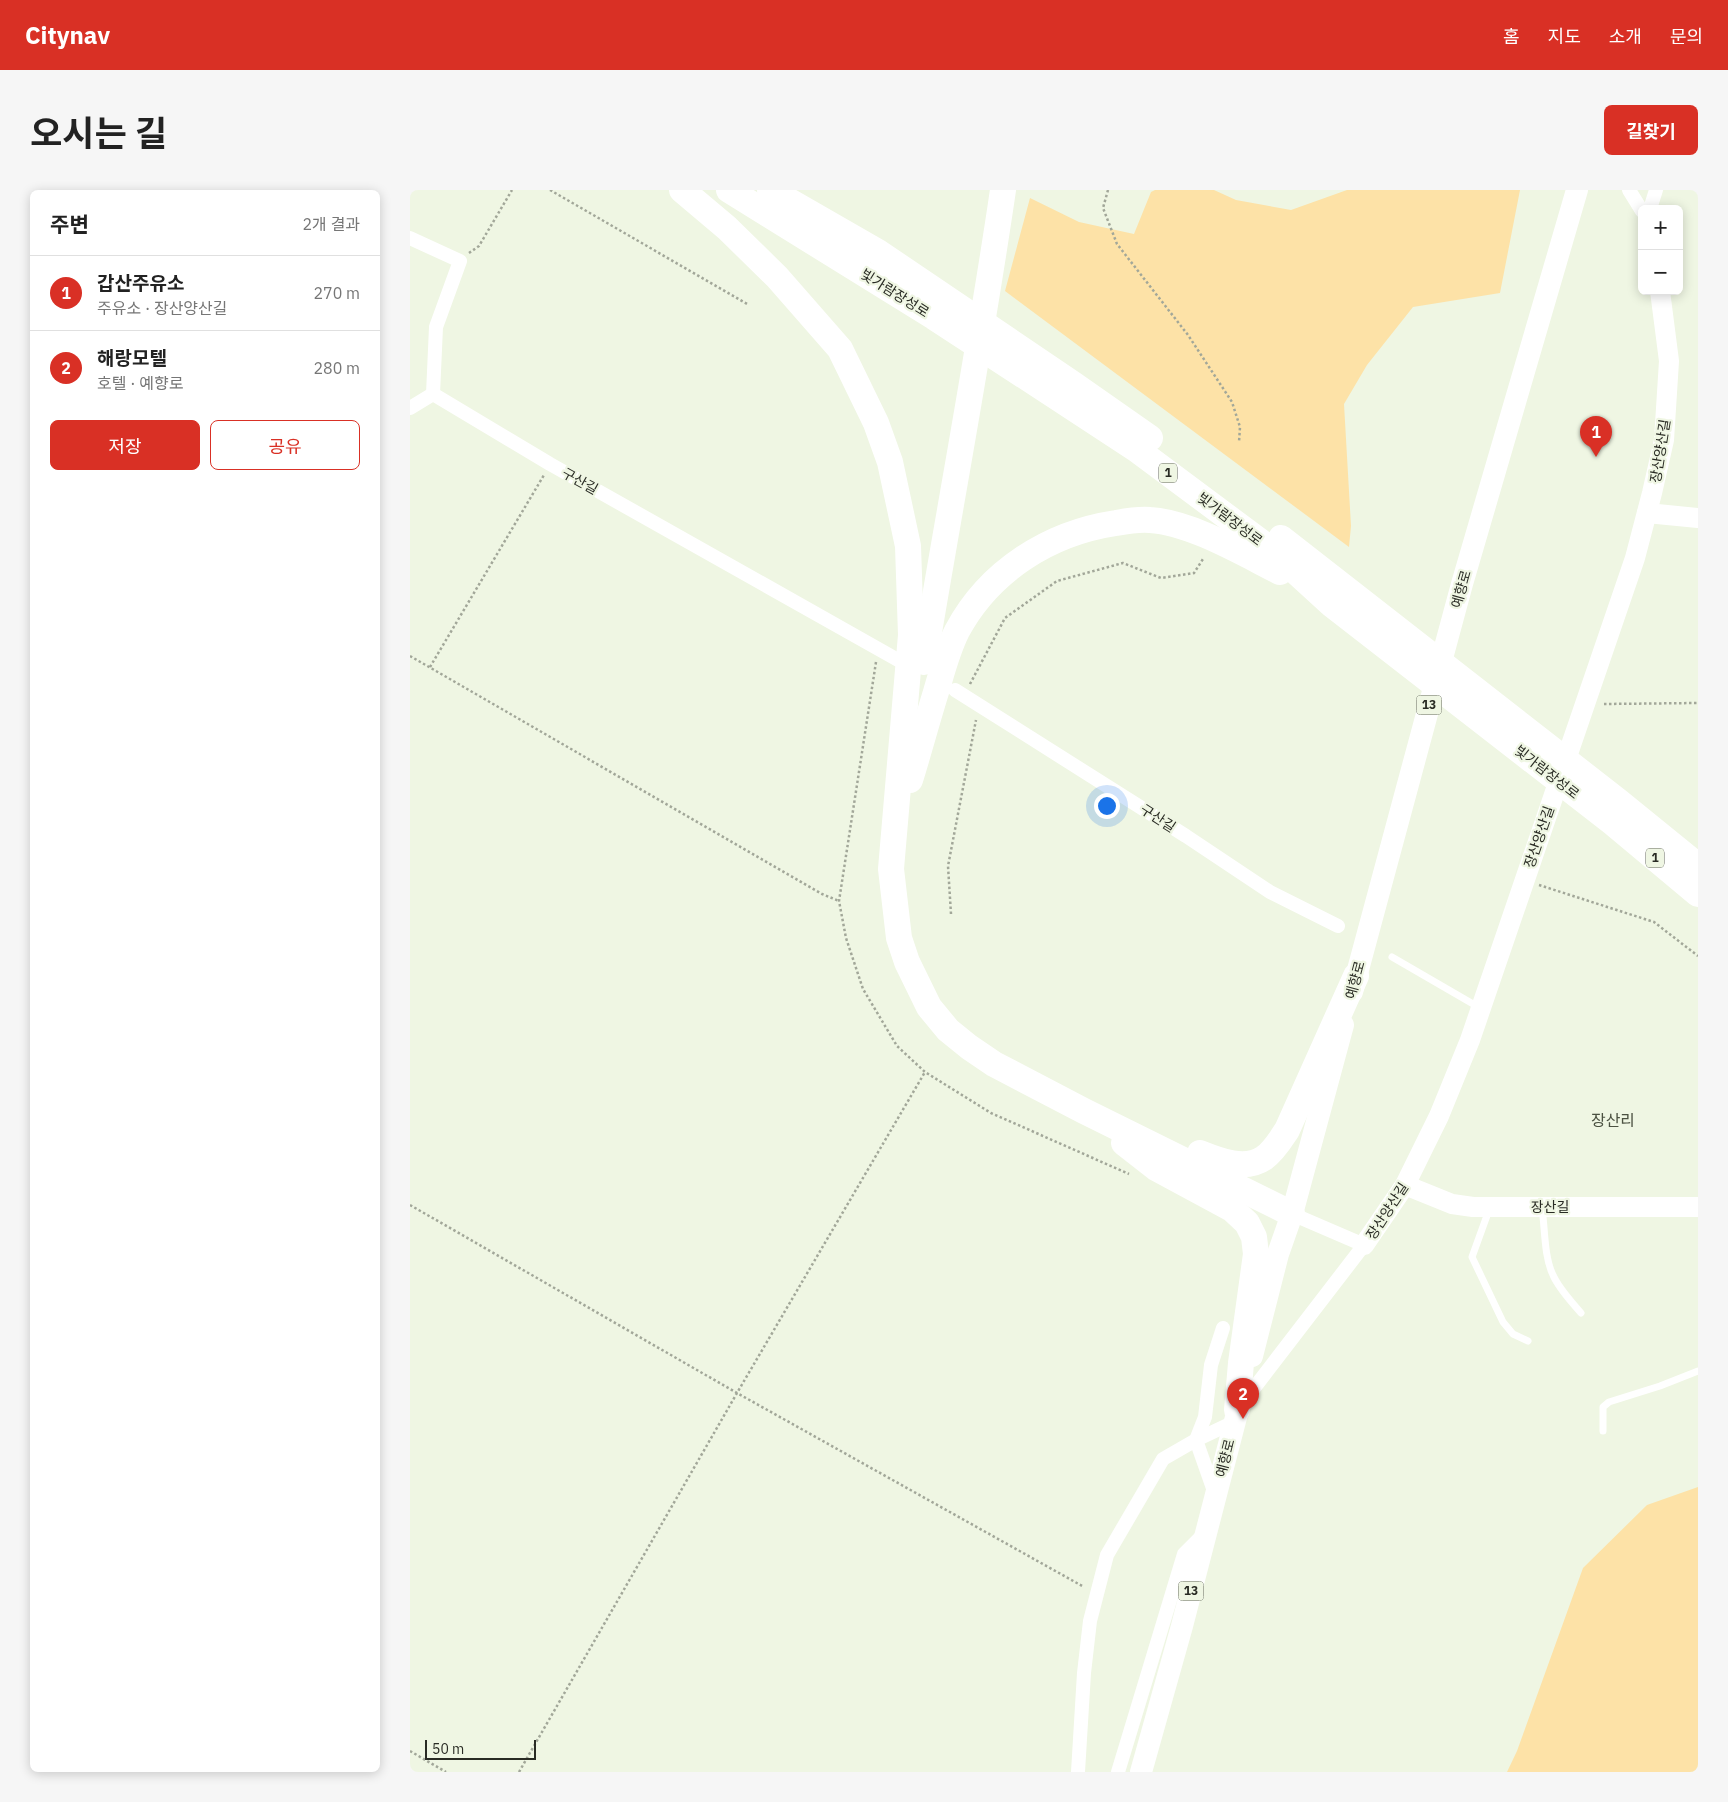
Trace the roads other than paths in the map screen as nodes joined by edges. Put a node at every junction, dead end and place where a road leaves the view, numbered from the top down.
1 (682, 190) edge
2 (729, 190) edge
3 (770, 190) edge
4 (791, 190) edge
5 (1003, 190) edge
6 (1629, 190) edge
7 (1656, 190) edge
8 (1581, 193) edge
9 (1638, 205) edge
10 (1651, 205) edge
11 (410, 238) edge
12 (878, 252) junction
13 (1661, 295) edge
14 (966, 325) junction
15 (433, 394) junction
16 (410, 408) edge
17 (1647, 512) junction
18 (1698, 518) edge
19 (1326, 591) junction
20 (898, 660) dead end
21 (960, 692) road end
22 (1616, 812) junction
23 (894, 836) junction
24 (1698, 866) edge
25 (1698, 894) edge
26 (1338, 926) dead end
27 (1392, 957) dead end
28 (1356, 976) junction
29 (1480, 1009) junction
30 (1084, 1111) junction
31 (1405, 1185) junction
32 (1490, 1207) junction
33 (1542, 1207) junction
34 (1698, 1207) edge
35 (1292, 1214) junction
36 (1364, 1245) junction
37 (1582, 1313) dead end
38 (1223, 1328) dead end
39 (1528, 1341) dead end
40 (1698, 1371) edge
41 (1236, 1416) junction
42 (1603, 1431) dead end
43 (1196, 1440) junction
44 (1216, 1496) junction
45 (1206, 1531) junction
46 (1078, 1772) edge
47 (1118, 1772) edge
48 (1140, 1772) edge

1 - 23 highway
2 - 14 highway, 빛가람장성로 / 1
3 - 12 highway, 빛가람장성로 / 1
4 - 12 highway
5 - 23 highway
6 - 9 street
7 - 10 street
8 - 28 main road, 예향로 / 13
11 - 15 street
12 - 14 highway, 빛가람장성로 / 1
13 - 17 street, 장산양산길
14 - 19 highway, 빛가람장성로 / 1
15 - 16 street
15 - 20 street, 구산길
17 - 18 street
17 - 29 street, 장산양산길
19 - 22 highway, 빛가람장성로 / 1
19 - 23 highway
21 - 26 street, 구산길
22 - 24 highway, 빛가람장성로 / 1
22 - 25 highway, 빛가람장성로 / 1
23 - 30 highway
27 - 29 lane
28 - 30 highway
28 - 35 main road, 예향로 / 13
29 - 31 street, 장산양산길
30 - 35 highway
30 - 41 highway
31 - 32 street, 장산길
31 - 36 street, 장산양산길
32 - 33 street, 장산길
32 - 39 lane
33 - 34 street, 장산길
33 - 37 lane
35 - 36 street
35 - 41 main road, 예향로 / 13
36 - 41 street
38 - 43 street
40 - 42 lane
41 - 43 street
41 - 44 main road, 예향로 / 13
43 - 44 street
43 - 46 street
44 - 45 main road, 예향로 / 13
45 - 47 street
45 - 48 main road, 예향로 / 13

